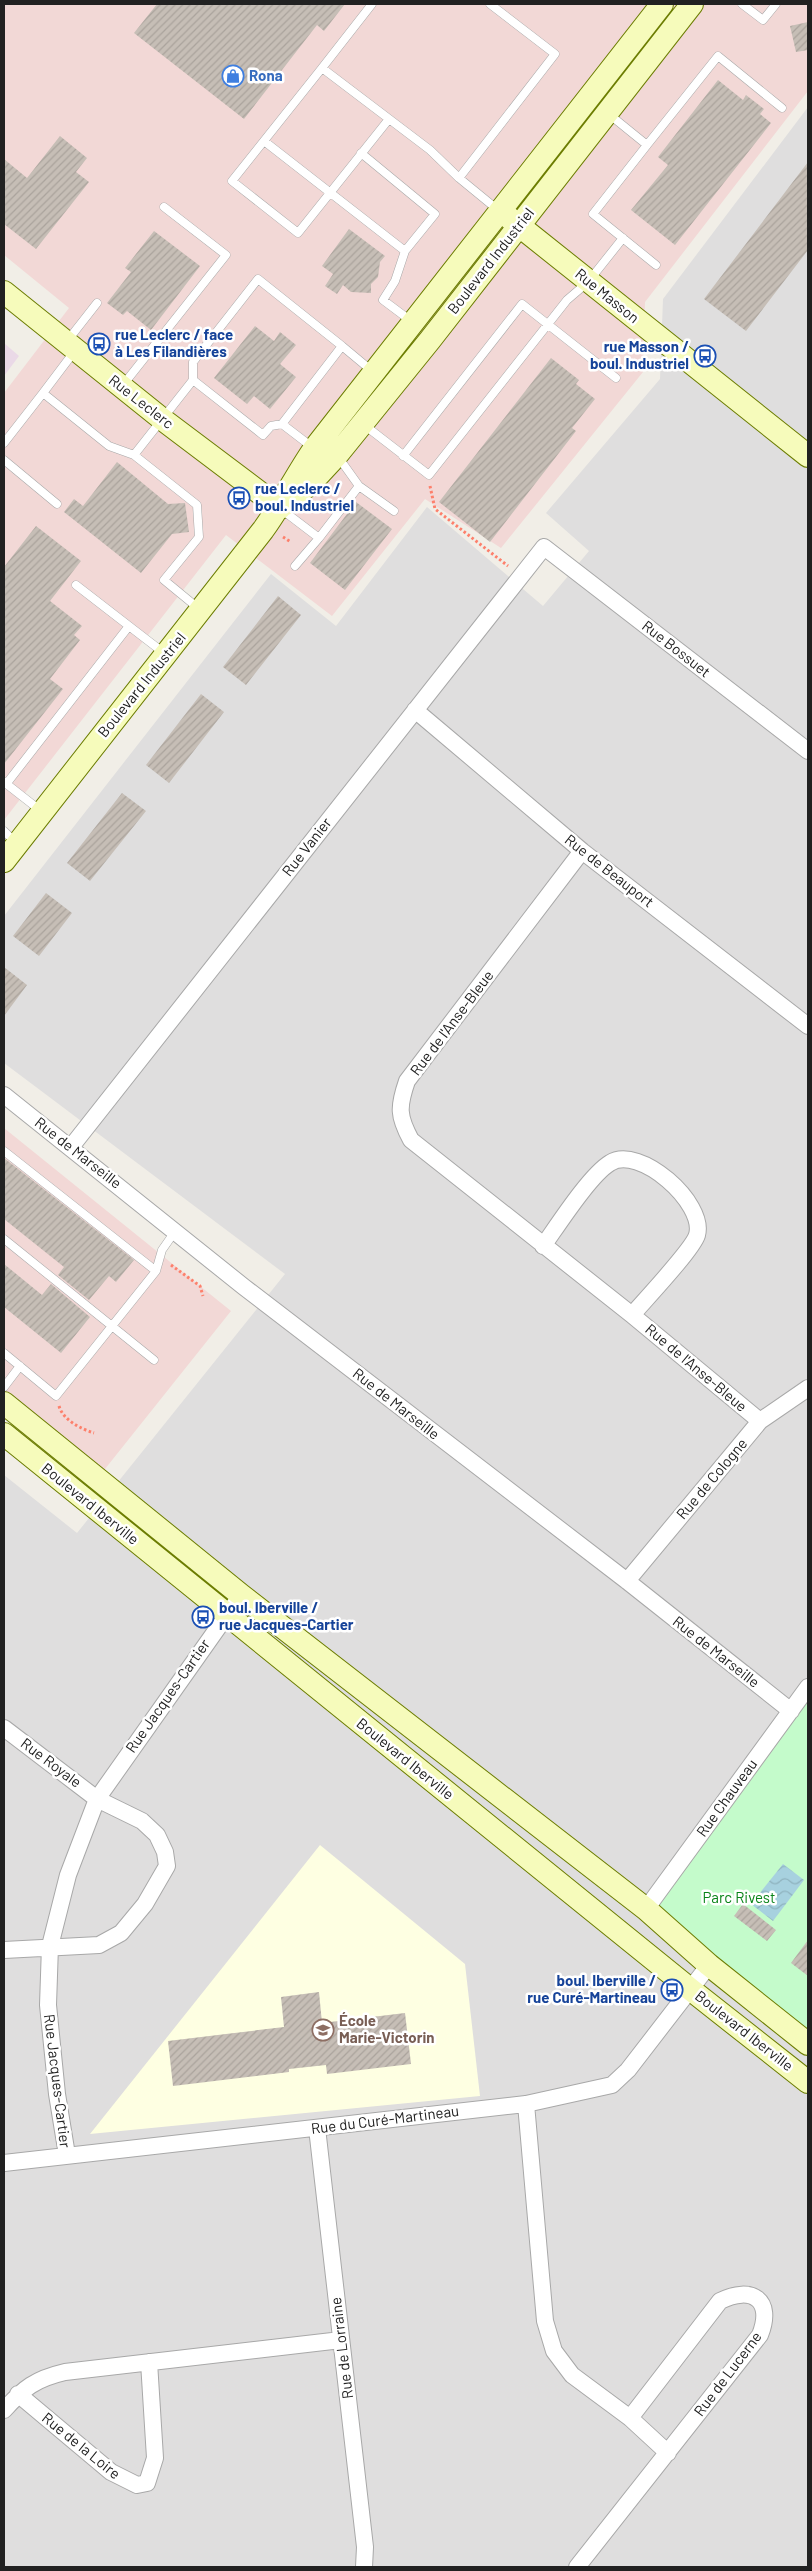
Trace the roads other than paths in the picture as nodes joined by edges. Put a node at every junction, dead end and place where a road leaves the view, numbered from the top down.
1 (372, 4) edge
2 (490, 4) edge
3 (662, 4) edge
4 (692, 4) edge
5 (742, 4) edge
6 (776, 4) edge
7 (322, 68) junction
8 (782, 108) dead end
9 (606, 112) junction
10 (389, 119) junction
11 (264, 142) junction
12 (647, 144) junction
13 (361, 154) junction
14 (458, 178) junction
15 (330, 193) junction
16 (164, 207) dead end
17 (500, 211) junction
18 (519, 225) junction
19 (623, 238) junction
20 (405, 251) junction
21 (656, 265) dead end
22 (588, 282) junction
23 (4, 292) edge
24 (97, 303) dead end
25 (413, 322) junction
26 (548, 325) junction
27 (342, 346) junction
28 (70, 347) junction
29 (374, 373) junction
30 (616, 378) dead end
31 (193, 380) junction
32 (122, 387) junction
33 (43, 393) junction
34 (162, 419) junction
35 (282, 424) junction
36 (362, 424) junction
37 (4, 443) edge
38 (314, 448) junction
39 (134, 455) junction
40 (337, 455) junction
41 (403, 456) junction
42 (808, 456) edge
43 (4, 460) edge
44 (359, 486) junction
45 (57, 504) dead end
46 (280, 508) junction
47 (394, 511) dead end
48 (319, 538) junction
49 (544, 547) joint
50 (295, 566) dead end
51 (76, 585) dead end
52 (201, 610) junction
53 (129, 626) junction
54 (166, 654) junction
55 (415, 710) junction
56 (808, 752) edge
57 (5, 782) edge
58 (41, 811) junction
59 (8, 845) edge
60 (582, 851) junction
61 (808, 1026) edge
62 (4, 1096) edge
63 (71, 1147) junction
64 (4, 1151) edge
65 (176, 1230) junction
66 (4, 1239) edge
67 (543, 1246) junction
68 (156, 1270) junction
69 (632, 1315) junction
70 (112, 1326) junction
71 (4, 1353) edge
72 (154, 1360) dead end
73 (20, 1366) junction
74 (4, 1387) edge
75 (808, 1388) edge
76 (4, 1403) edge
77 (760, 1421) junction
78 (4, 1434) edge
79 (627, 1582) junction
80 (241, 1595) junction
81 (226, 1614) junction
82 (808, 1687) edge
83 (791, 1711) junction
84 (4, 1728) edge
85 (97, 1798) junction
86 (646, 1909) junction
87 (50, 1946) junction
88 (4, 1950) edge
89 (709, 1965) junction
90 (690, 1989) junction
91 (808, 2044) edge
92 (808, 2082) edge
93 (526, 2104) junction
94 (317, 2128) junction
95 (66, 2155) junction
96 (4, 2163) edge
97 (341, 2340) junction
98 (149, 2362) junction
99 (18, 2394) junction
100 (4, 2410) edge
101 (630, 2418) junction
102 (668, 2453) junction
103 (364, 2567) edge
104 (577, 2567) edge

1 - 7 lane
2 - 14 lane
3 - 17 street, Boulevard Industriel
4 - 9 street, Boulevard Industriel
5 - 6 lane
7 - 10 lane
7 - 11 lane
8 - 12 lane
9 - 12 lane
9 - 18 street, Boulevard Industriel
10 - 13 lane
10 - 14 lane
11 - 15 lane
11 - 15 lane
12 - 19 lane
13 - 15 lane
13 - 20 lane
14 - 17 lane
15 - 20 lane
16 - 32 lane
17 - 18 street, Rue Masson
17 - 25 street, Boulevard Industriel
18 - 22 street, Rue Masson
18 - 36 street, Boulevard Industriel
19 - 21 lane
19 - 22 lane
20 - 25 lane
22 - 26 lane
22 - 42 street, Rue Masson
23 - 28 street, Rue Leclerc
24 - 28 lane
25 - 29 street, Boulevard Industriel
26 - 30 lane
26 - 41 lane
26 - 41 lane
27 - 29 lane
27 - 31 lane
27 - 35 lane
28 - 32 street, Rue Leclerc
28 - 33 lane
29 - 38 street, Boulevard Industriel
31 - 34 lane
31 - 35 lane
32 - 34 street, Rue Leclerc
33 - 37 lane
33 - 39 lane
34 - 39 lane
34 - 46 street, Rue Leclerc
35 - 38 lane
36 - 40 street, Boulevard Industriel
36 - 41 lane
38 - 46 street, Boulevard Industriel
39 - 52 lane
40 - 44 lane
40 - 46 street, Boulevard Industriel
43 - 45 lane
44 - 47 lane
44 - 48 lane
46 - 48 lane
46 - 52 street, Boulevard Industriel
48 - 50 lane
49 - 55 street, Rue Vanier
49 - 56 street, Rue Bossuet
51 - 53 lane
52 - 54 street, Boulevard Industriel
53 - 54 lane
53 - 57 lane
54 - 58 street, Boulevard Industriel
55 - 60 street, Rue de Beauport
55 - 63 street, Rue Vanier
57 - 58 lane
58 - 59 street, Boulevard Industriel
60 - 61 street, Rue de Beauport
60 - 67 street, Rue de l'Anse-Bleue
62 - 63 street, Rue de Marseille
63 - 65 street, Rue de Marseille
64 - 68 lane
65 - 68 lane
65 - 79 street, Rue de Marseille
66 - 70 lane
67 - 69 street, Rue de l'Anse-Bleue
67 - 69 street, Rue de l'Anse-Bleue
68 - 70 lane
69 - 77 street, Rue de l'Anse-Bleue
70 - 72 lane
70 - 73 lane
71 - 73 lane
73 - 74 lane
75 - 77 street, Rue de Cologne
76 - 80 street, Boulevard Iberville
77 - 79 street, Rue de Cologne
78 - 81 street, Boulevard Iberville
79 - 83 street, Rue de Marseille
80 - 81 street, Rue Jacques-Cartier
80 - 86 street, Boulevard Iberville
81 - 85 street, Rue Jacques-Cartier
81 - 90 street, Boulevard Iberville
82 - 83 street, Rue Chauveau
83 - 86 street, Rue Chauveau
84 - 85 street, Rue Royale
85 - 87 street, Rue Jacques-Cartier
85 - 87 street
86 - 89 street, Boulevard Iberville
87 - 88 street
87 - 95 street, Rue Jacques-Cartier
89 - 90 street, Rue du Curé-Martineau
89 - 91 street, Boulevard Iberville
90 - 92 street, Boulevard Iberville
90 - 93 street, Rue du Curé-Martineau
93 - 94 street, Rue du Curé-Martineau
93 - 101 street
94 - 95 street, Rue du Curé-Martineau
94 - 97 street, Rue de Lorraine
95 - 96 street, Rue du Curé-Martineau
97 - 98 street
97 - 103 street, Rue de Lorraine
98 - 99 street
98 - 99 street, Rue de la Loire
99 - 100 street
101 - 102 street
101 - 102 street, Rue de Lucerne
102 - 104 street, Rue de Lucerne

